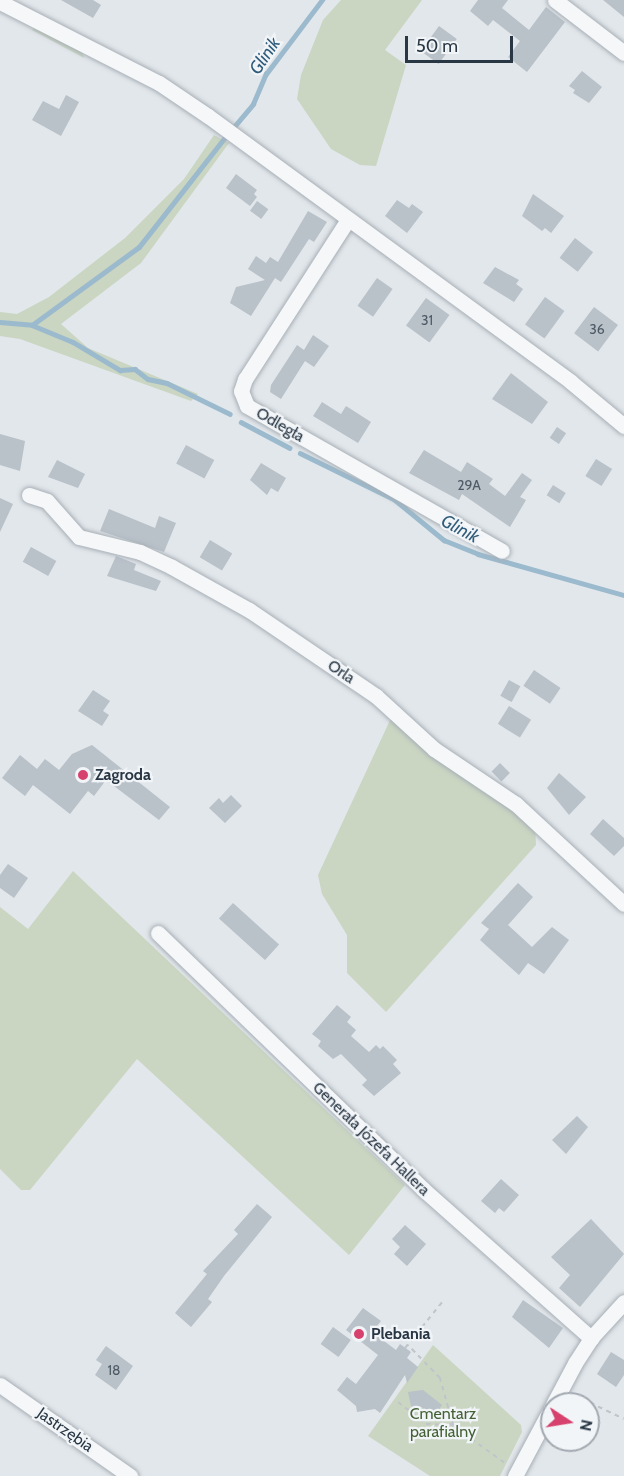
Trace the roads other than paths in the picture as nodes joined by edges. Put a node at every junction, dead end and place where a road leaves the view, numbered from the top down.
1 (555, 0) edge
2 (0, 2) edge
3 (624, 53) edge
4 (347, 221) junction
5 (624, 426) edge
6 (29, 495) dead end
7 (501, 551) dead end
8 (624, 904) edge
9 (158, 933) dead end
10 (624, 1302) edge
11 (591, 1338) junction
12 (0, 1385) edge
13 (130, 1476) edge
14 (514, 1476) edge

1 - 3 street
2 - 4 street
4 - 5 street
4 - 7 street, Odległa
6 - 8 street, Orla
9 - 11 street, Generała Józefa Hallera
10 - 11 street
11 - 14 street
12 - 13 street, Jastrzębia

